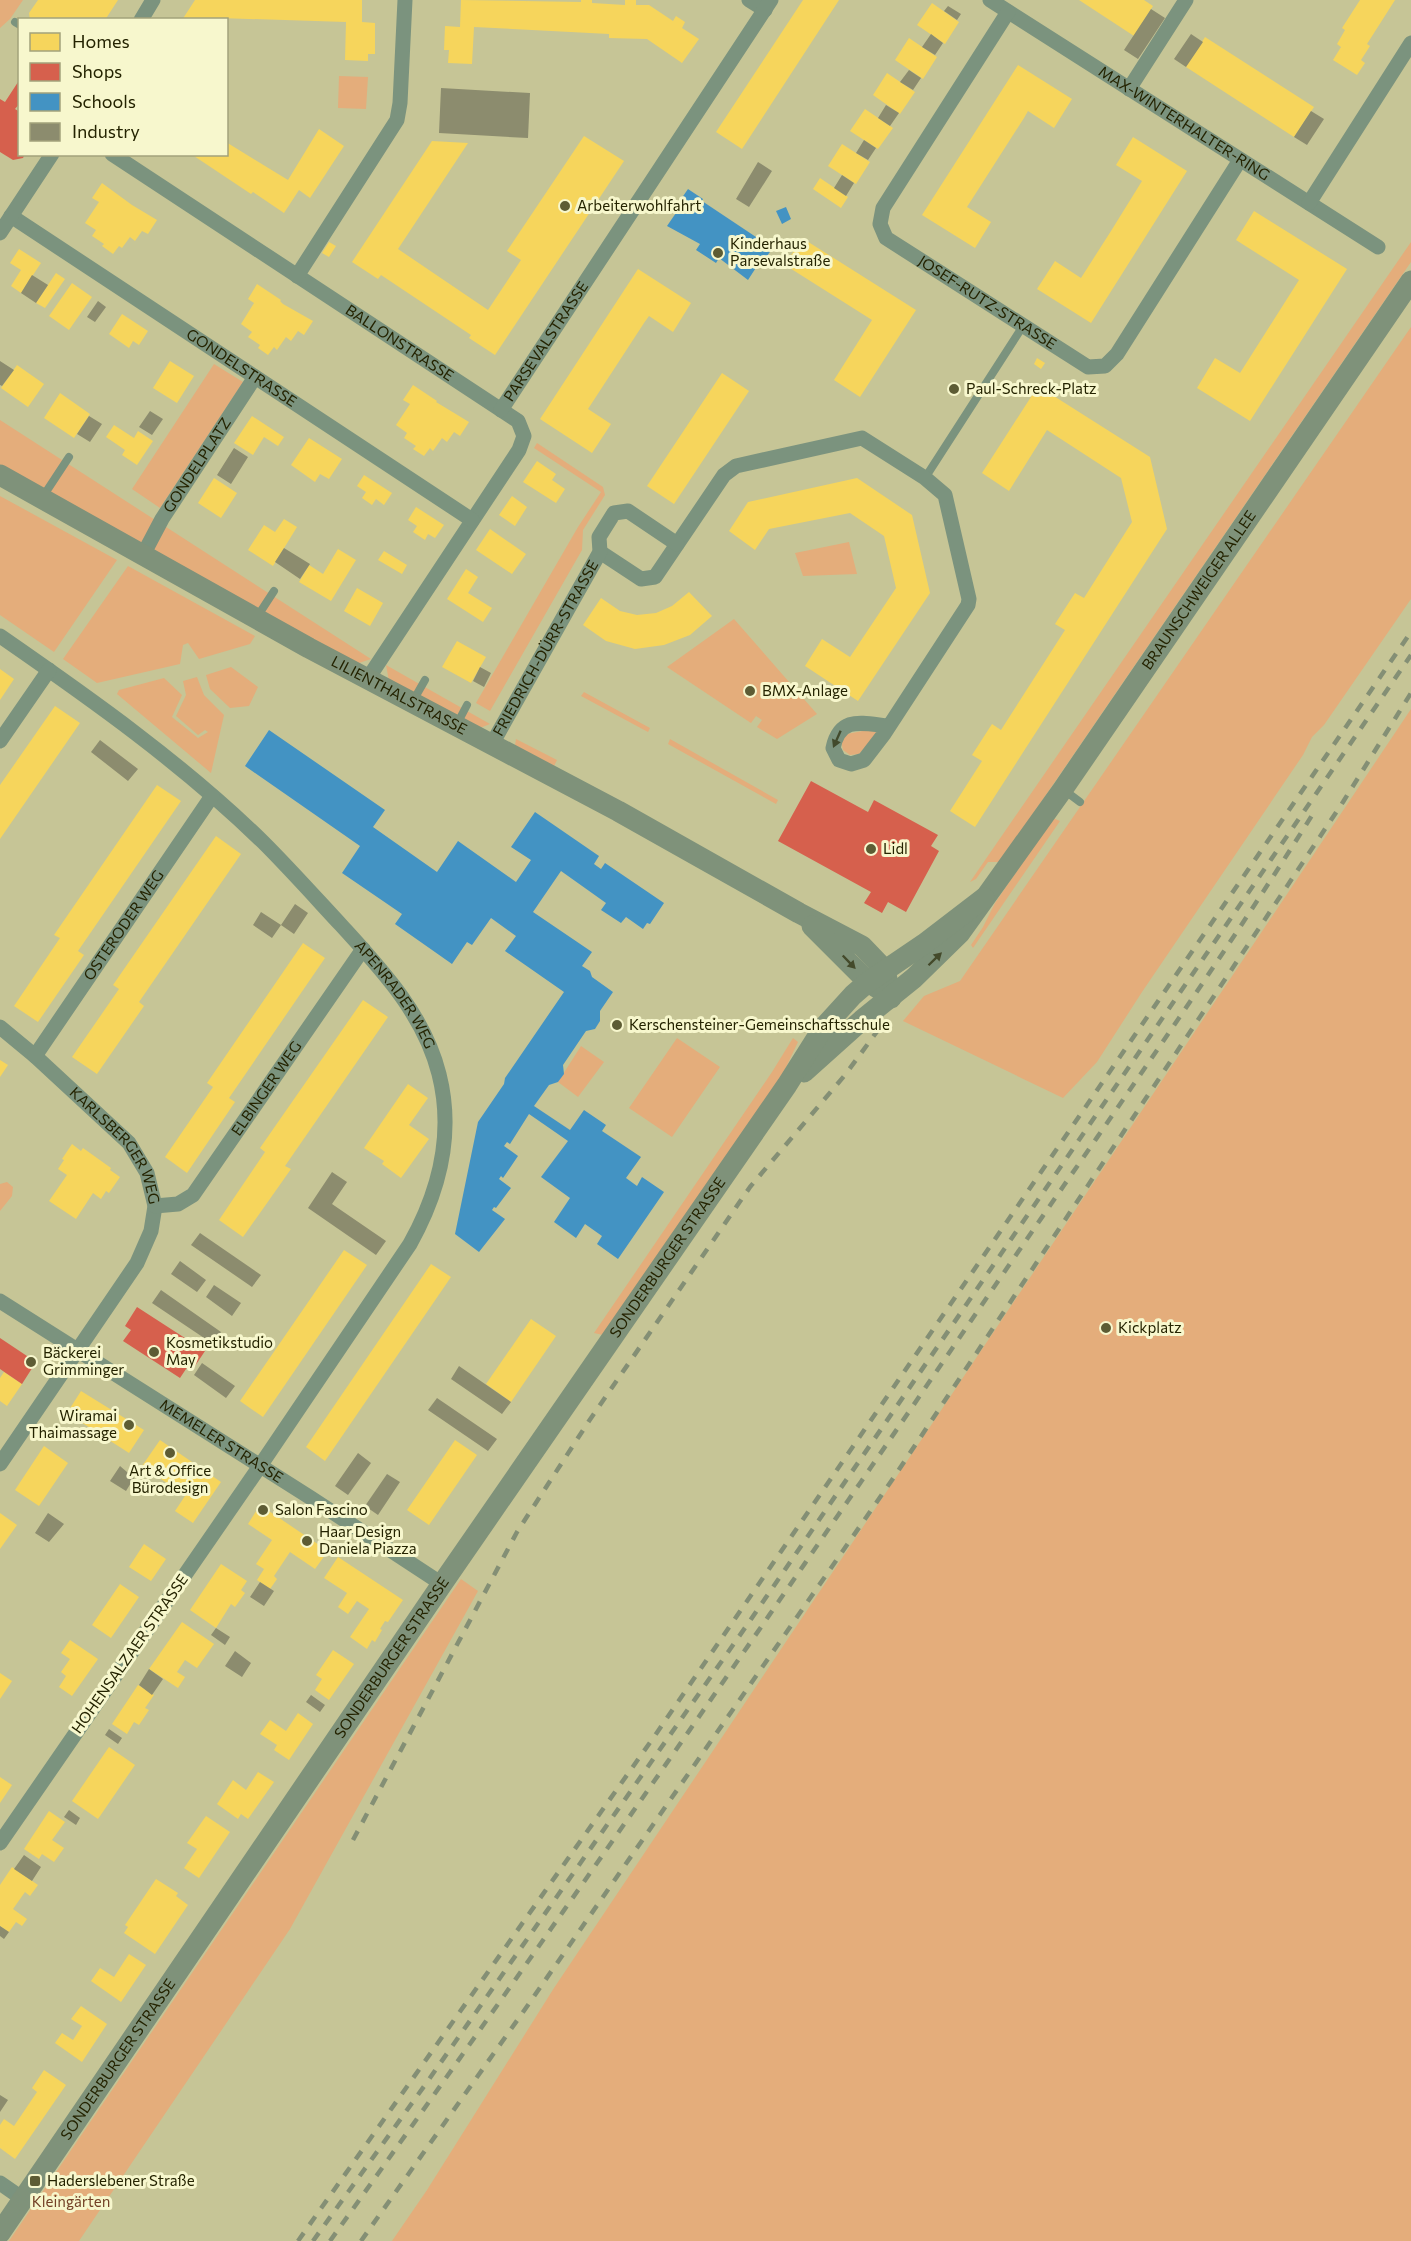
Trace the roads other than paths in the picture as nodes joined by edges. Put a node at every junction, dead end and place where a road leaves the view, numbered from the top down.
1 (153, 0) edge
2 (405, 0) edge
3 (749, 0) edge
4 (990, 0) edge
5 (1186, 0) edge
6 (768, 5) edge
7 (1008, 12) junction
8 (142, 18) edge
9 (1411, 44) edge
10 (1129, 89) junction
11 (51, 156) edge
12 (115, 156) edge
13 (1240, 160) junction
14 (1309, 203) junction
15 (11, 216) junction
16 (0, 232) edge
17 (1378, 248) dead end
18 (297, 276) junction
19 (1411, 281) edge
20 (1023, 326) junction
21 (255, 377) junction
22 (501, 410) junction
23 (69, 457) dead end
24 (0, 475) edge
25 (925, 478) junction
26 (41, 499) junction
27 (472, 520) junction
28 (675, 547) junction
29 (600, 552) junction
30 (143, 555) junction
31 (274, 591) dead end
32 (256, 618) junction
33 (0, 636) edge
34 (49, 670) junction
35 (367, 680) junction
36 (425, 680) dead end
37 (412, 703) junction
38 (467, 705) dead end
39 (456, 725) junction
40 (888, 726) dead end
41 (0, 741) edge
42 (492, 744) junction
43 (1063, 789) junction
44 (212, 796) junction
45 (1080, 802) dead end
46 (984, 898) junction
47 (799, 914) junction
48 (363, 949) junction
49 (885, 970) junction
50 (868, 982) junction
51 (891, 998) junction
52 (0, 1027) edge
53 (35, 1056) junction
54 (787, 1085) junction
55 (155, 1206) junction
56 (0, 1301) edge
57 (78, 1351) junction
58 (0, 1464) edge
59 (260, 1466) junction
60 (442, 1584) junction
61 (0, 1843) edge
62 (0, 2183) edge
63 (23, 2199) junction
64 (0, 2233) edge

1 - 8 street
2 - 18 street
3 - 6 street
4 - 7 street, MAX-WINTERHALTER-RING
5 - 10 street
6 - 22 street, PARSEVALSTRASSE
7 - 10 street, MAX-WINTERHALTER-RING
7 - 20 street, JOSEF-RUTZ-STRASSE
9 - 14 street
10 - 13 street, MAX-WINTERHALTER-RING
11 - 15 street
12 - 18 street, BALLONSTRASSE
13 - 14 street, MAX-WINTERHALTER-RING
13 - 20 street, JOSEF-RUTZ-STRASSE
14 - 17 street, MAX-WINTERHALTER-RING
15 - 16 street
15 - 21 street, GONDELSTRASSE
18 - 22 street, BALLONSTRASSE
19 - 43 street, BRAUNSCHWEIGER ALLEE
20 - 25 lane
21 - 27 street, GONDELSTRASSE
21 - 30 street, GONDELPLATZ
22 - 27 street, PARSEVALSTRASSE
23 - 26 lane
24 - 26 street, LILIENTHALSTRASSE
25 - 28 street, FRIEDRICH-DÜRR-STRASSE
25 - 40 street, FRIEDRICH-DÜRR-STRASSE
26 - 30 street, LILIENTHALSTRASSE
27 - 35 street, PARSEVALSTRASSE
28 - 29 street, FRIEDRICH-DÜRR-STRASSE
28 - 29 street, FRIEDRICH-DÜRR-STRASSE
29 - 42 street, FRIEDRICH-DÜRR-STRASSE
30 - 32 street, LILIENTHALSTRASSE
31 - 32 lane
32 - 35 street, LILIENTHALSTRASSE
33 - 34 street, APENRADER WEG
34 - 41 street
34 - 44 street, APENRADER WEG
35 - 37 street, LILIENTHALSTRASSE
36 - 37 lane
37 - 39 street, LILIENTHALSTRASSE
38 - 39 lane
39 - 42 street, LILIENTHALSTRASSE
42 - 47 street, LILIENTHALSTRASSE
43 - 45 lane
43 - 46 street, BRAUNSCHWEIGER ALLEE
44 - 48 street, APENRADER WEG
44 - 53 street, OSTERODER WEG
46 - 49 street, BRAUNSCHWEIGER ALLEE
51 -> 46 street, BRAUNSCHWEIGER ALLEE
47 - 49 street, LILIENTHALSTRASSE
47 -> 50 street, LILIENTHALSTRASSE
48 - 55 street, ELBINGER WEG
48 - 59 street, APENRADER WEG
49 - 50 street, BRAUNSCHWEIGER ALLEE
49 - 51 street
50 - 51 street, LILIENTHALSTRASSE
50 - 54 street, SONDERBURGER STRASSE
51 - 54 street, SONDERBURGER STRASSE
52 - 53 street, KARLSBERGER WEG
53 - 55 street, KARLSBERGER WEG
54 - 60 street, SONDERBURGER STRASSE
55 - 57 street, KARLSBERGER WEG
56 - 57 street, MEMELER STRASSE
57 - 58 street, KARLSBERGER WEG
57 - 59 street, MEMELER STRASSE
59 - 60 street, MEMELER STRASSE
59 - 61 street, HOHENSALZAER STRASSE
60 - 63 street, SONDERBURGER STRASSE
62 - 63 street
63 - 64 street, SONDERBURGER STRASSE

